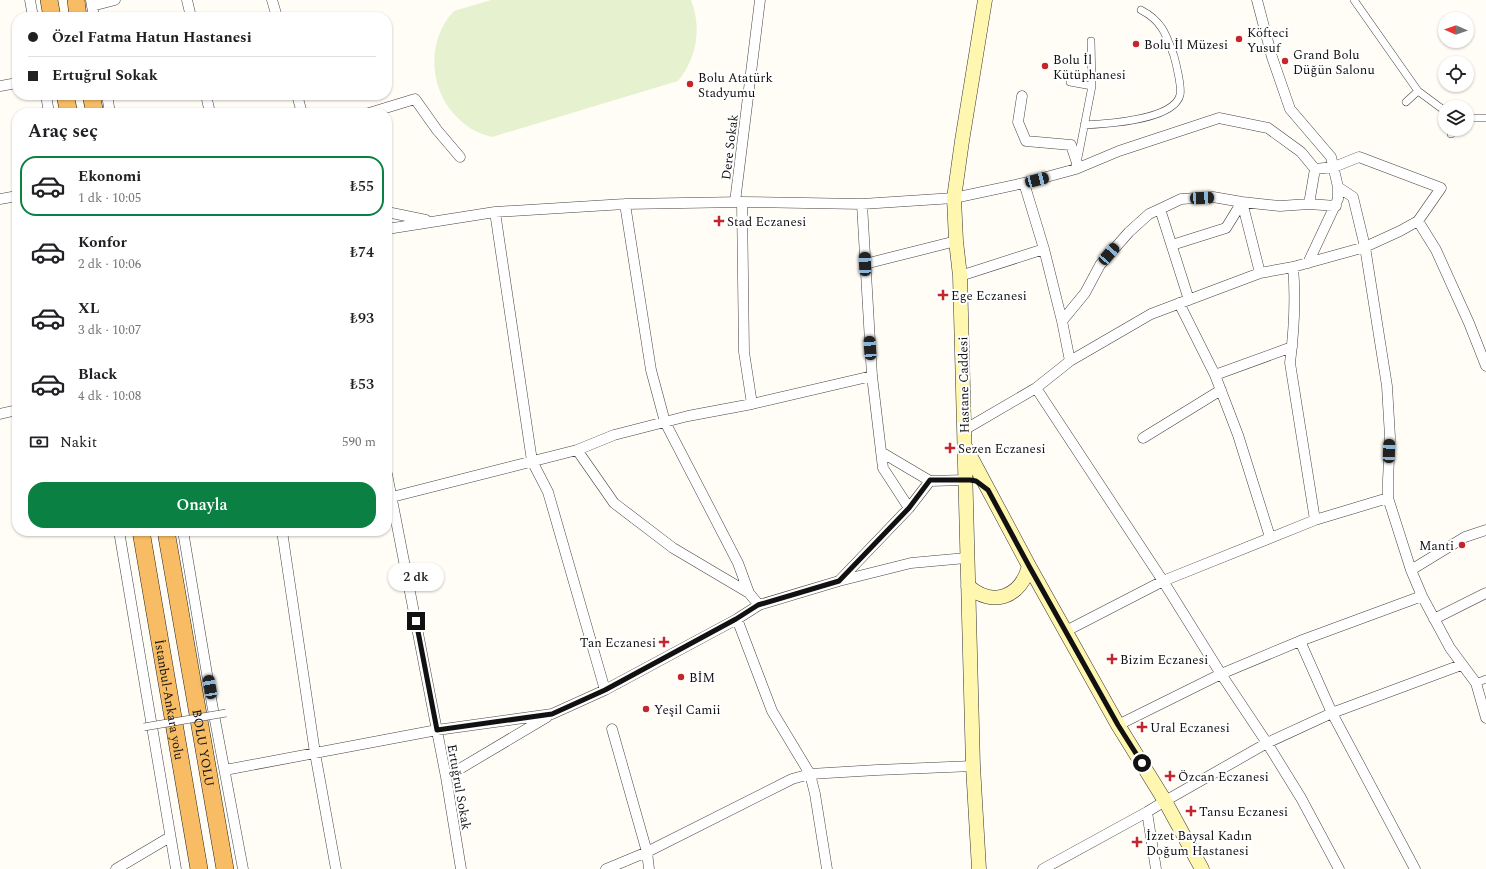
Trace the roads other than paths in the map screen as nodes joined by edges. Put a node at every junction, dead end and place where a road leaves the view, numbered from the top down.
1 (30, 0) edge
2 (49, 0) edge
3 (76, 0) edge
4 (115, 0) edge
5 (187, 0) edge
6 (272, 0) edge
7 (760, 0) edge
8 (985, 0) edge
9 (1257, 0) edge
10 (1354, 0) edge
11 (91, 3) edge
12 (1141, 10) dead end
13 (31, 12) edge
14 (51, 12) edge
15 (77, 12) edge
16 (190, 12) edge
17 (276, 12) edge
18 (1091, 41) dead end
19 (1070, 82) dead end
20 (12, 84) edge
21 (0, 86) edge
22 (1092, 86) junction
23 (1418, 91) junction
24 (1022, 96) dead end
25 (1406, 102) dead end
26 (1438, 107) edge
27 (385, 108) edge
28 (1474, 118) edge
29 (1486, 118) edge
30 (1084, 125) junction
31 (460, 157) dead end
32 (1332, 162) junction
33 (1077, 166) junction
34 (1315, 168) junction
35 (1024, 183) junction
36 (1338, 187) junction
37 (12, 197) edge
38 (954, 198) junction
39 (0, 199) edge
40 (738, 202) junction
41 (1242, 202) junction
42 (625, 204) junction
43 (862, 204) junction
44 (1309, 204) junction
45 (1336, 206) junction
46 (1160, 209) junction
47 (495, 212) junction
48 (392, 213) edge
49 (432, 221) junction
50 (1418, 221) junction
51 (392, 228) edge
52 (956, 241) junction
53 (1172, 245) junction
54 (1364, 247) junction
55 (1044, 249) junction
56 (1308, 263) junction
57 (865, 264) junction
58 (1293, 267) junction
59 (1260, 273) junction
60 (960, 276) junction
61 (1184, 301) junction
62 (1062, 321) junction
63 (1292, 347) junction
64 (1070, 361) junction
65 (1486, 366) edge
66 (1215, 375) junction
67 (872, 376) junction
68 (1036, 388) junction
69 (1221, 390) junction
70 (752, 404) junction
71 (12, 411) edge
72 (0, 414) edge
73 (665, 422) junction
74 (964, 430) junction
75 (1143, 438) dead end
76 (964, 445) junction
77 (577, 450) junction
78 (881, 452) junction
79 (532, 461) junction
80 (930, 480) junction
81 (965, 480) junction
82 (988, 490) junction
83 (392, 497) joint
84 (1388, 498) junction
85 (909, 508) junction
86 (1315, 520) junction
87 (1486, 530) edge
88 (120, 536) edge
89 (142, 536) edge
90 (167, 536) edge
91 (184, 536) edge
92 (283, 536) edge
93 (1270, 537) junction
94 (966, 558) junction
95 (1029, 566) junction
96 (1411, 570) junction
97 (839, 581) junction
98 (1163, 581) junction
99 (968, 586) junction
100 (749, 593) junction
101 (1486, 593) edge
102 (1422, 596) junction
103 (758, 605) junction
104 (736, 619) junction
105 (1434, 619) junction
106 (1066, 631) junction
107 (1300, 641) junction
108 (1461, 665) junction
109 (1221, 674) junction
110 (1481, 681) edge
111 (605, 690) junction
112 (226, 713) dead end
113 (1332, 713) junction
114 (552, 714) junction
115 (1486, 718) edge
116 (1118, 725) junction
117 (144, 727) dead end
118 (612, 729) dead end
119 (437, 730) junction
120 (1267, 743) junction
121 (315, 753) junction
122 (973, 766) junction
123 (225, 770) junction
124 (810, 774) junction
125 (446, 776) junction
126 (1165, 801) junction
127 (1147, 812) junction
128 (170, 837) junction
129 (646, 852) junction
130 (1063, 864) edge
131 (116, 869) edge
132 (176, 869) edge
133 (199, 869) edge
134 (225, 869) edge
135 (243, 869) edge
136 (336, 869) edge
137 (461, 869) edge
138 (606, 869) edge
139 (649, 869) edge
140 (827, 869) edge
141 (979, 869) edge
142 (1043, 869) edge
143 (1156, 869) edge
144 (1202, 869) edge
145 (1339, 869) edge
146 (1415, 869) edge

1 - 13 street
2 - 14 highway
3 - 15 highway
4 - 11 street
5 - 16 street
6 - 17 street
7 - 40 street, Dere Sokak
8 - 38 main road, Hastane Caddesi
9 - 32 street
10 - 23 street
12 - 30 street
18 - 22 street
19 - 22 street
20 - 21 street
22 - 30 street
23 - 25 street
23 - 26 street
24 - 33 street
27 - 31 street
28 - 29 street
30 - 33 street
32 - 34 street
32 - 36 street
32 - 50 street
33 - 34 street
33 - 35 street
34 - 44 street
35 - 38 street
35 - 55 street
36 - 45 street
36 - 54 street
37 - 39 street
38 - 43 street
38 - 52 main road, Hastane Caddesi
40 - 42 street
40 - 43 street
40 - 70 street, Dere Sokak
41 - 44 street
41 - 46 street
41 - 53 street
41 - 59 street
42 - 47 street
42 - 73 street
43 - 57 street
44 - 45 street
45 - 56 street
46 - 53 street
46 - 62 street
47 - 49 street
47 - 79 street
48 - 49 street
49 - 51 street
50 - 54 street
50 - 65 street
52 - 57 street
52 - 60 main road, Hastane Caddesi
53 - 61 street
54 - 56 street
54 - 84 street
55 - 60 street
55 - 62 street
56 - 58 street
57 - 67 street
58 - 59 street
58 - 63 street
59 - 61 street
60 - 74 main road, Hastane Caddesi
61 - 64 street
61 - 66 street
62 - 64 street
63 - 66 street
63 - 86 street
64 - 68 street
66 - 69 street
67 - 70 street
67 - 78 street
68 - 74 street
68 - 98 street
69 - 75 street
69 - 93 street
70 - 73 street
71 - 72 street
73 - 77 street
73 - 100 street
74 - 76 main road, Hastane Caddesi
76 - 81 main road
76 - 82 main road, Hastane Caddesi
77 - 79 street
77 - 100 street
78 - 80 street
78 - 85 street
79 - 83 street
79 - 111 street
80 - 81 street
80 - 85 street
81 - 82 main road
81 - 94 main road
82 - 95 main road, Hastane Caddesi
83 - 119 street, Ertuğrul Sokak
84 - 86 street
84 - 96 street
85 - 97 street
86 - 93 street
87 - 96 street
88 - 128 street
89 - 133 highway, İstanbul-Ankara yolu
90 - 134 highway, BOLU YOLU
91 - 123 street
92 - 121 street
93 - 98 street
94 - 97 street
94 - 99 main road
95 - 99 main road
95 - 106 main road, Hastane Caddesi
96 - 102 street
97 - 103 street
98 - 106 street
98 - 109 street
99 - 122 main road
100 - 103 street
101 - 105 street
102 - 105 street
102 - 107 street
103 - 104 street
104 - 111 street
104 - 124 street
105 - 108 street
106 - 116 main road, Hastane Caddesi
107 - 109 street
107 - 113 street
108 - 110 street
108 - 113 street
109 - 116 street
109 - 120 street
110 - 115 street
111 - 114 street
112 - 117 street, bridge
113 - 120 street
113 - 146 street
114 - 119 street
114 - 125 street
116 - 126 main road, Hastane Caddesi
118 - 129 street
119 - 121 street
119 - 125 street, Ertuğrul Sokak
120 - 126 street
120 - 145 street
121 - 123 street
121 - 136 street
122 - 124 street
122 - 141 main road
123 - 135 street
124 - 129 street
124 - 140 street
125 - 137 street, Ertuğrul Sokak
126 - 127 street
126 - 144 main road, Hastane Caddesi
127 - 130 street
127 - 143 street
128 - 131 street
128 - 132 street
129 - 138 street
129 - 139 street
130 - 142 street

